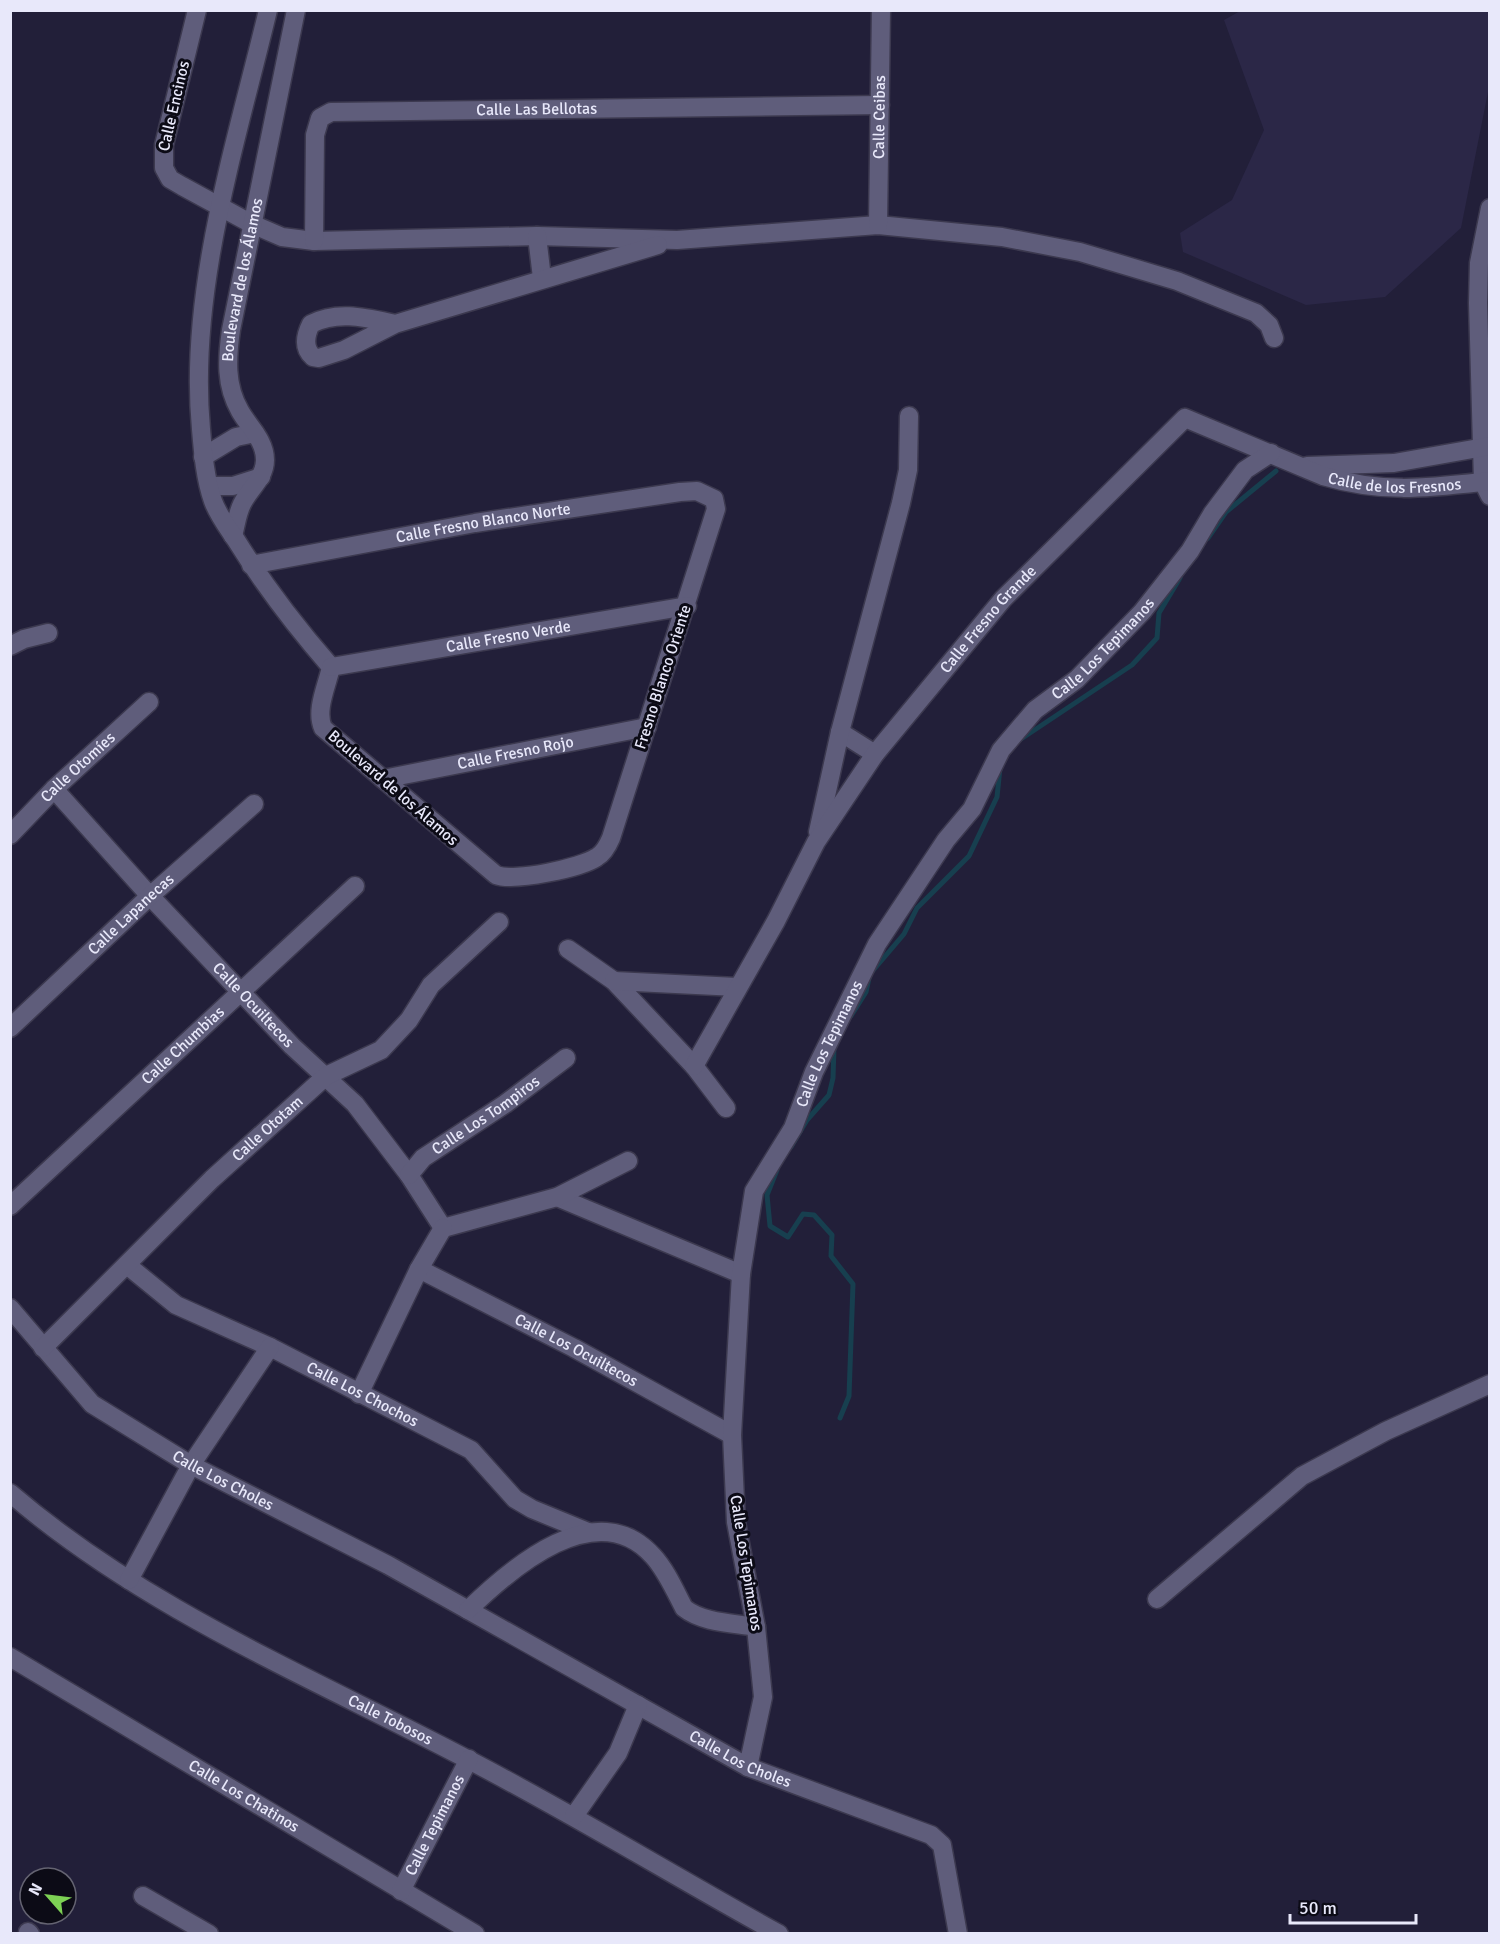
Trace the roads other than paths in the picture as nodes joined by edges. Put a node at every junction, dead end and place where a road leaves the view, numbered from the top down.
1 (197, 10) edge
2 (268, 10) edge
3 (296, 10) edge
4 (881, 10) edge
5 (880, 105) junction
6 (221, 208) junction
7 (1489, 217) edge
8 (252, 224) junction
9 (878, 225) junction
10 (537, 236) junction
11 (677, 240) junction
12 (314, 241) junction
13 (542, 278) junction
14 (395, 324) dead end
15 (1274, 338) dead end
16 (909, 416) dead end
17 (1185, 418) joint
18 (255, 433) junction
19 (1486, 447) edge
20 (1271, 453) junction
21 (203, 457) junction
22 (1302, 467) junction
23 (261, 477) junction
24 (210, 486) junction
25 (1487, 486) edge
26 (714, 499) joint
27 (233, 536) junction
28 (251, 565) junction
29 (687, 606) junction
30 (48, 633) dead end
31 (10, 646) edge
32 (331, 667) junction
33 (149, 702) dead end
34 (646, 727) junction
35 (840, 732) junction
36 (875, 754) junction
37 (383, 779) junction
38 (54, 789) junction
39 (254, 804) dead end
40 (10, 835) edge
41 (816, 842) junction
42 (501, 877) joint
43 (355, 886) dead end
44 (150, 896) junction
45 (499, 922) dead end
46 (568, 950) dead end
47 (614, 981) junction
48 (737, 987) junction
49 (242, 993) junction
50 (10, 1028) edge
51 (566, 1058) dead end
52 (694, 1066) junction
53 (326, 1076) junction
54 (726, 1108) dead end
55 (628, 1161) dead end
56 (409, 1175) junction
57 (557, 1197) junction
58 (10, 1206) edge
59 (443, 1228) junction
60 (127, 1264) junction
61 (419, 1269) junction
62 (741, 1274) junction
63 (10, 1308) edge
64 (270, 1347) junction
65 (43, 1348) junction
66 (1490, 1384) edge
67 (359, 1395) junction
68 (732, 1435) junction
69 (191, 1465) junction
70 (10, 1493) edge
71 (588, 1532) junction
72 (129, 1580) junction
73 (1157, 1599) dead end
74 (468, 1610) junction
75 (756, 1627) junction
76 (10, 1657) edge
77 (638, 1705) junction
78 (468, 1760) junction
79 (748, 1767) junction
80 (574, 1816) junction
81 (400, 1891) junction
82 (143, 1896) dead end
83 (209, 1934) edge
84 (476, 1934) edge
85 (779, 1934) edge
86 (958, 1934) edge

1 - 6 street, Calle Encinos
2 - 6 street, Boulevard de los Álamos
3 - 8 street, Boulevard de los Álamos
4 - 5 street, Calle Ceibas
5 - 9 street, Calle Ceibas
5 - 12 street, Calle Las Bellotas
6 - 8 street, Calle Encinos
6 - 21 street, Boulevard de los Álamos
7 - 19 street
8 - 12 street, Calle Encinos
8 - 18 street, Boulevard de los Álamos
9 - 11 street
9 - 15 street
10 - 11 street, Calle Encinos
10 - 12 street, Calle Encinos
10 - 13 street
11 - 13 street
13 - 14 street
16 - 35 street, Calle Fresno Grande
17 - 20 street, Calle de los Fresnos
17 - 36 street, Calle Fresno Grande
18 - 21 street
18 - 23 street, Boulevard de los Álamos
19 - 22 street, Calle de los Fresnos
19 - 25 street
20 - 22 street, Calle de los Fresnos
20 - 62 street, Calle Los Tepimanos
21 - 24 street, Boulevard de los Álamos
22 - 25 street, Calle de los Fresnos
23 - 24 street
23 - 27 street
24 - 27 street, Boulevard de los Álamos
26 - 28 street, Calle Fresno Blanco Norte
26 - 29 street, Fresno Blanco Oriente
27 - 28 street, Boulevard de los Álamos
28 - 32 street, Boulevard de los Álamos
29 - 32 street, Calle Fresno Verde
29 - 34 street, Fresno Blanco Oriente
30 - 31 street
32 - 37 street, Boulevard de los Álamos
33 - 38 street, Calle Otomíes
34 - 37 street, Calle Fresno Rojo
34 - 42 street, Fresno Blanco Oriente
35 - 36 street
35 - 41 street, Calle Fresno Grande
36 - 41 street, Calle Fresno Grande
37 - 42 street, Boulevard de los Álamos
38 - 40 street, Calle Otomíes
38 - 44 street, Calle Ocuiltecos
39 - 44 street, Calle Lapanecas
41 - 48 street, Calle Fresno Grande
43 - 49 street, Calle Chumbias
44 - 49 street, Calle Ocuiltecos
44 - 50 street, Calle Lapanecas
45 - 53 street, Calle Ototam
46 - 47 street
47 - 48 street
47 - 52 street
48 - 52 street, Calle Fresno Grande
49 - 53 street, Calle Ocuiltecos
49 - 58 street, Calle Chumbias
51 - 56 street, Calle Los Tompiros
52 - 54 street
53 - 56 street, Calle Ocuiltecos
53 - 60 street, Calle Ototam
55 - 57 street
56 - 59 street, Calle Ocuiltecos
57 - 59 street
57 - 62 street
59 - 61 street
60 - 64 street, Calle Los Chochos
60 - 65 street, Calle Ototam
61 - 67 street
61 - 68 street, Calle Los Ocuiltecos
62 - 68 street, Calle Los Tepimanos
63 - 65 street, Calle Los Choles
64 - 67 street, Calle Los Chochos
64 - 69 street
65 - 69 street, Calle Los Choles
66 - 73 street
67 - 71 street, Calle Los Chochos
68 - 75 street, Calle Los Tepimanos
69 - 72 street
69 - 74 street, Calle Los Choles
70 - 72 street, Calle Tobosos
71 - 74 street
71 - 75 street
72 - 78 street, Calle Tobosos
74 - 77 street, Calle Los Choles
75 - 79 street, Calle Los Tepimanos
76 - 81 street, Calle Los Chatinos
77 - 79 street, Calle Los Choles
77 - 80 street
78 - 80 street, Calle Tobosos
78 - 81 street, Calle Tepimanos
79 - 86 street, Calle Los Choles
80 - 85 street, Calle Tobosos
81 - 84 street, Calle Los Chatinos
82 - 83 street

